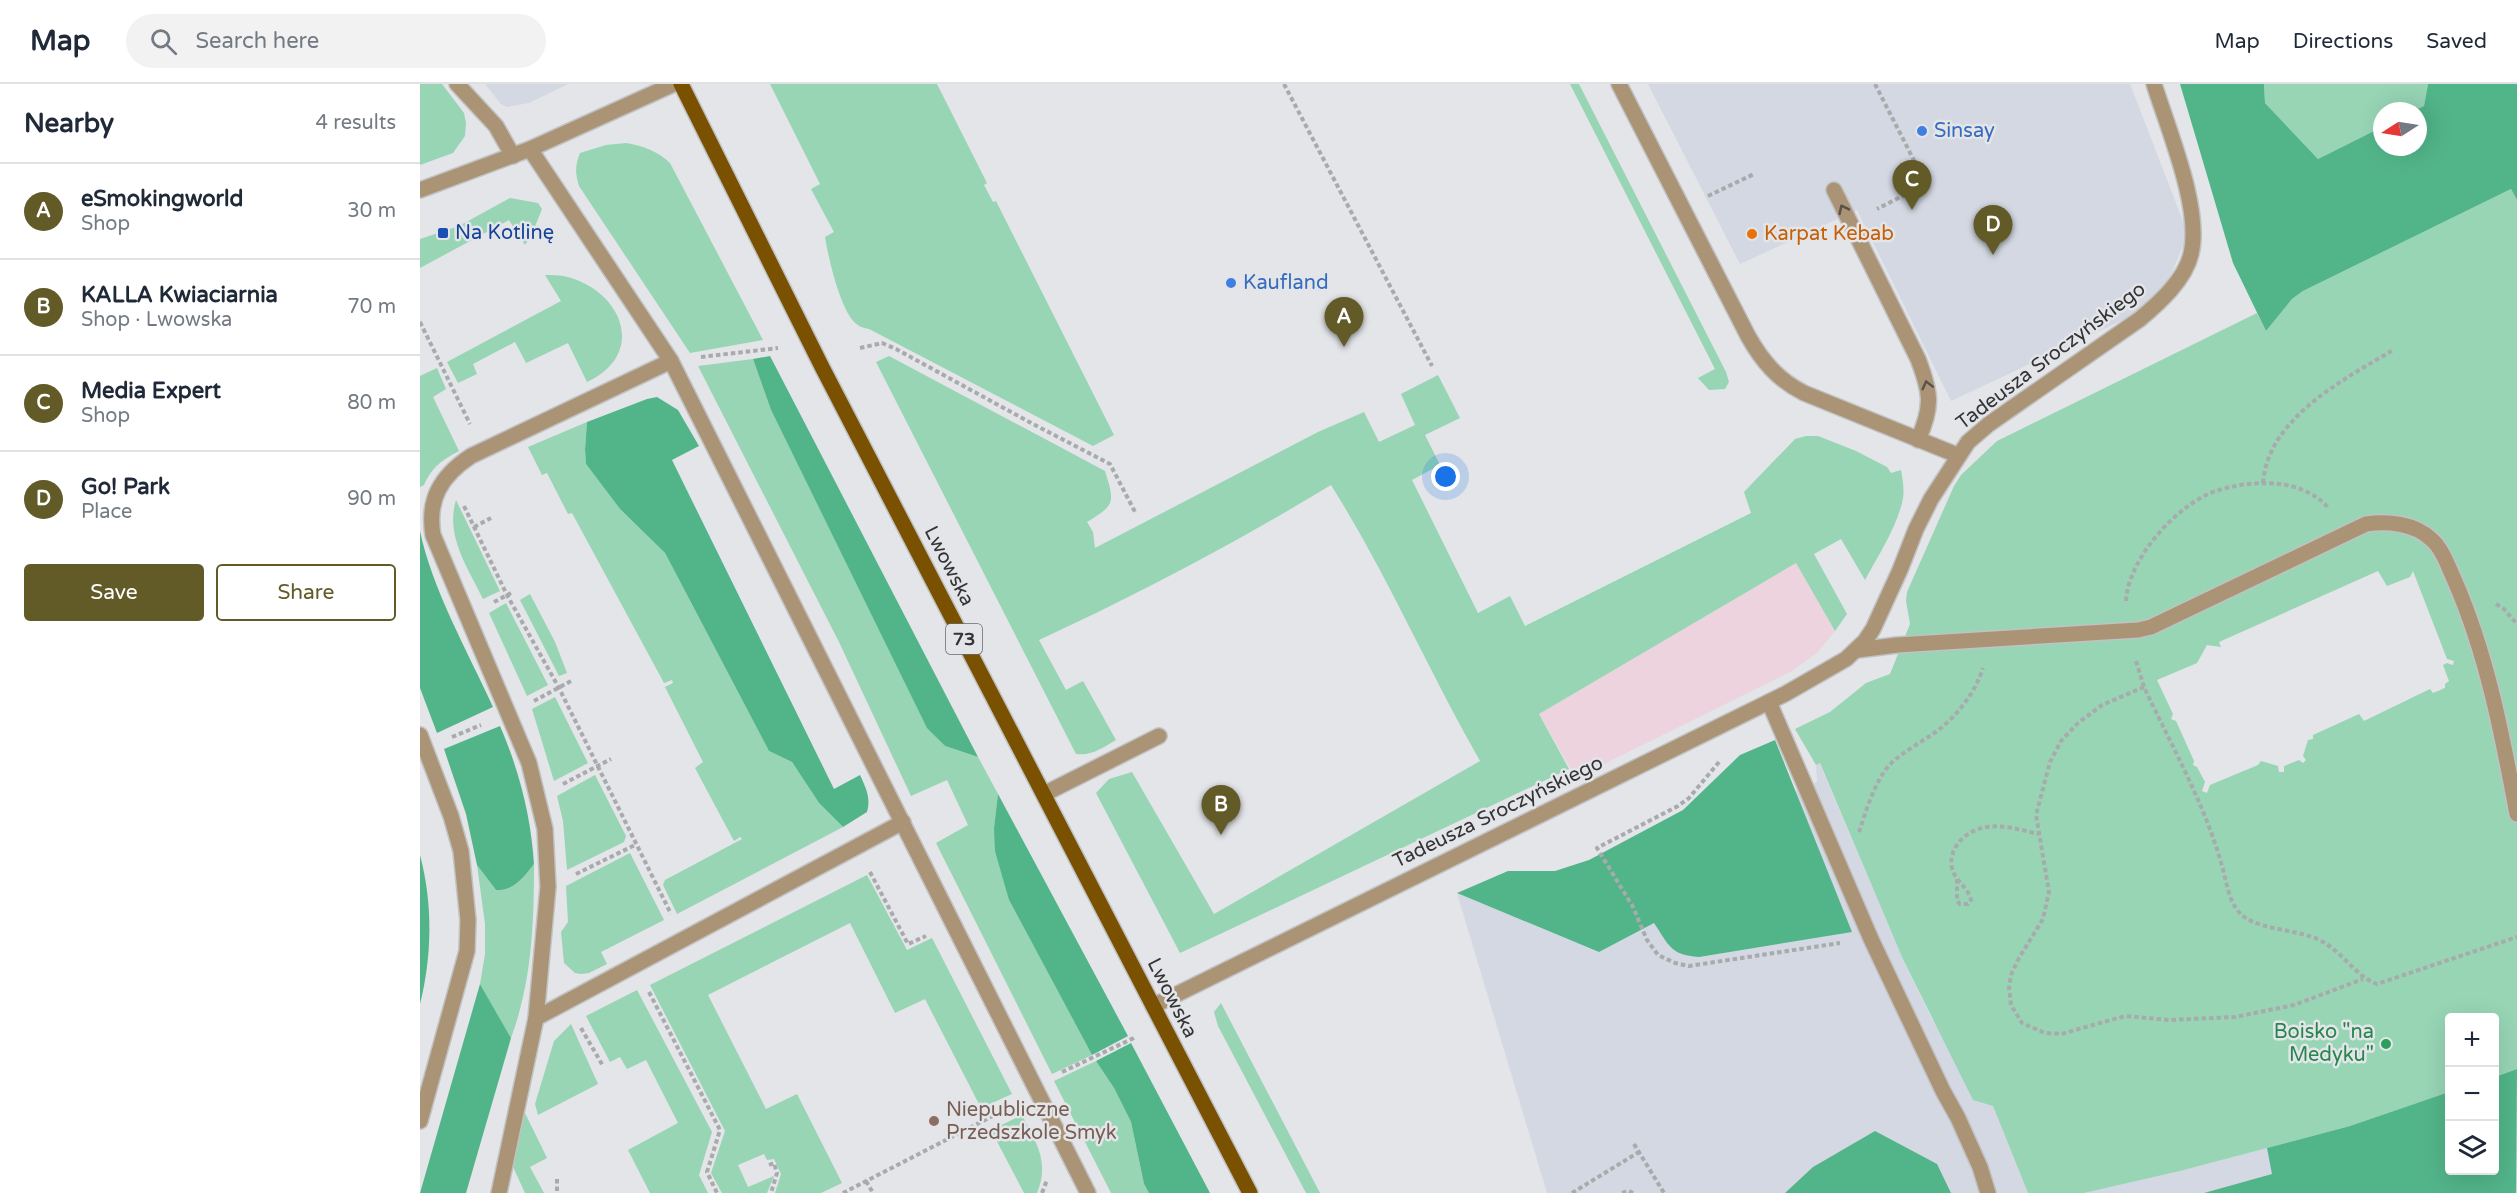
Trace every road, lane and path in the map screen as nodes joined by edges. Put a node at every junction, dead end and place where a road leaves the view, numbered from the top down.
1 (457, 84) edge
2 (674, 84) edge
3 (681, 84) edge
4 (1284, 84) edge
5 (1619, 84) edge
6 (1875, 84) edge
7 (2154, 84) edge
8 (530, 149) junction
9 (513, 156) junction
10 (1754, 174) dead end
11 (420, 190) edge
12 (1834, 190) dead end
13 (1714, 193) dead end
14 (1878, 208) dead end
15 (420, 322) edge
16 (778, 348) dead end
17 (860, 348) dead end
18 (2393, 350) dead end
19 (671, 361) junction
20 (1432, 366) dead end
21 (1917, 440) junction
22 (482, 451) junction
23 (1957, 455) junction
24 (448, 474) junction
25 (2263, 483) junction
26 (1135, 512) dead end
27 (491, 518) dead end
28 (474, 527) junction
29 (2344, 534) junction
30 (2127, 631) junction
31 (1983, 640) junction
32 (1858, 650) junction
33 (571, 681) dead end
34 (2144, 687) junction
35 (559, 688) junction
36 (1769, 702) junction
37 (510, 713) junction
38 (1160, 736) dead end
39 (423, 741) edge
40 (1725, 755) dead end
41 (611, 759) dead end
42 (597, 767) junction
43 (1044, 794) junction
44 (539, 797) junction
45 (2517, 814) edge
46 (903, 822) junction
47 (2039, 834) junction
48 (635, 845) junction
49 (1840, 866) junction
50 (1957, 879) junction
51 (549, 888) junction
52 (2517, 937) edge
53 (684, 939) junction
54 (1871, 939) junction
55 (2363, 979) junction
56 (648, 991) dead end
57 (1153, 1006) junction
58 (536, 1018) junction
59 (580, 1026) dead end
60 (1136, 1037) dead end
61 (603, 1066) dead end
62 (1034, 1086) junction
63 (1021, 1102) dead end
64 (420, 1121) edge
65 (1635, 1144) dead end
66 (1639, 1152) junction
67 (769, 1165) dead end
68 (557, 1179) dead end
69 (866, 1180) junction
70 (499, 1193) edge
71 (557, 1193) edge
72 (717, 1193) edge
73 (771, 1193) edge
74 (843, 1193) edge
75 (873, 1193) edge
76 (1088, 1193) edge
77 (1250, 1193) edge
78 (1572, 1193) edge
79 (1622, 1193) edge
80 (1633, 1193) edge
81 (1664, 1193) edge
82 (1988, 1193) edge

1 - 9 street
2 - 8 street
3 - 43 main road, Lwowska / 73
4 - 20 path
5 - 21 street
6 - 14 path
7 - 23 street, Tadeusza Sroczyńskiego
8 - 9 street
8 - 19 street
9 - 11 street
10 - 13 path
21 -> 12 street
15 - 22 path
16 - 19 path
17 - 26 path
18 - 25 path
19 - 22 street
19 - 46 street
21 - 23 street
22 - 24 street
23 - 32 street, Tadeusza Sroczyńskiego
24 - 28 path
24 - 37 street
25 - 29 path
25 - 30 path
27 - 28 path
28 - 35 path
29 - 30 street, Tadeusza Sroczyńskiego
29 - 45 street, Tadeusza Sroczyńskiego
30 - 31 street, Tadeusza Sroczyńskiego
30 - 34 path
31 - 32 street, Tadeusza Sroczyńskiego
31 - 49 path
32 - 36 street, Tadeusza Sroczyńskiego
33 - 35 path
34 - 47 path
34 - 55 path
35 - 42 path
36 - 49 street
36 - 57 street, Tadeusza Sroczyńskiego
37 - 39 path
37 - 44 street
38 - 43 street
39 - 64 street
40 - 54 path
41 - 42 path
42 - 44 path
42 - 48 path
43 - 57 main road, Lwowska / 73
44 - 51 street
46 - 53 street
46 - 62 street
47 - 50 path
47 - 55 path
48 - 51 path
48 - 53 path
49 - 54 street
50 - 50 path
51 - 58 street
52 - 55 path
53 - 58 street
54 - 82 street
56 - 72 path
57 - 77 main road, Lwowska / 73
58 - 70 street
59 - 61 path
60 - 62 path
62 - 76 street
63 - 69 path
65 - 66 path
66 - 78 path
66 - 81 path
67 - 73 path
68 - 71 path
69 - 74 path
69 - 75 path
79 - 80 path

